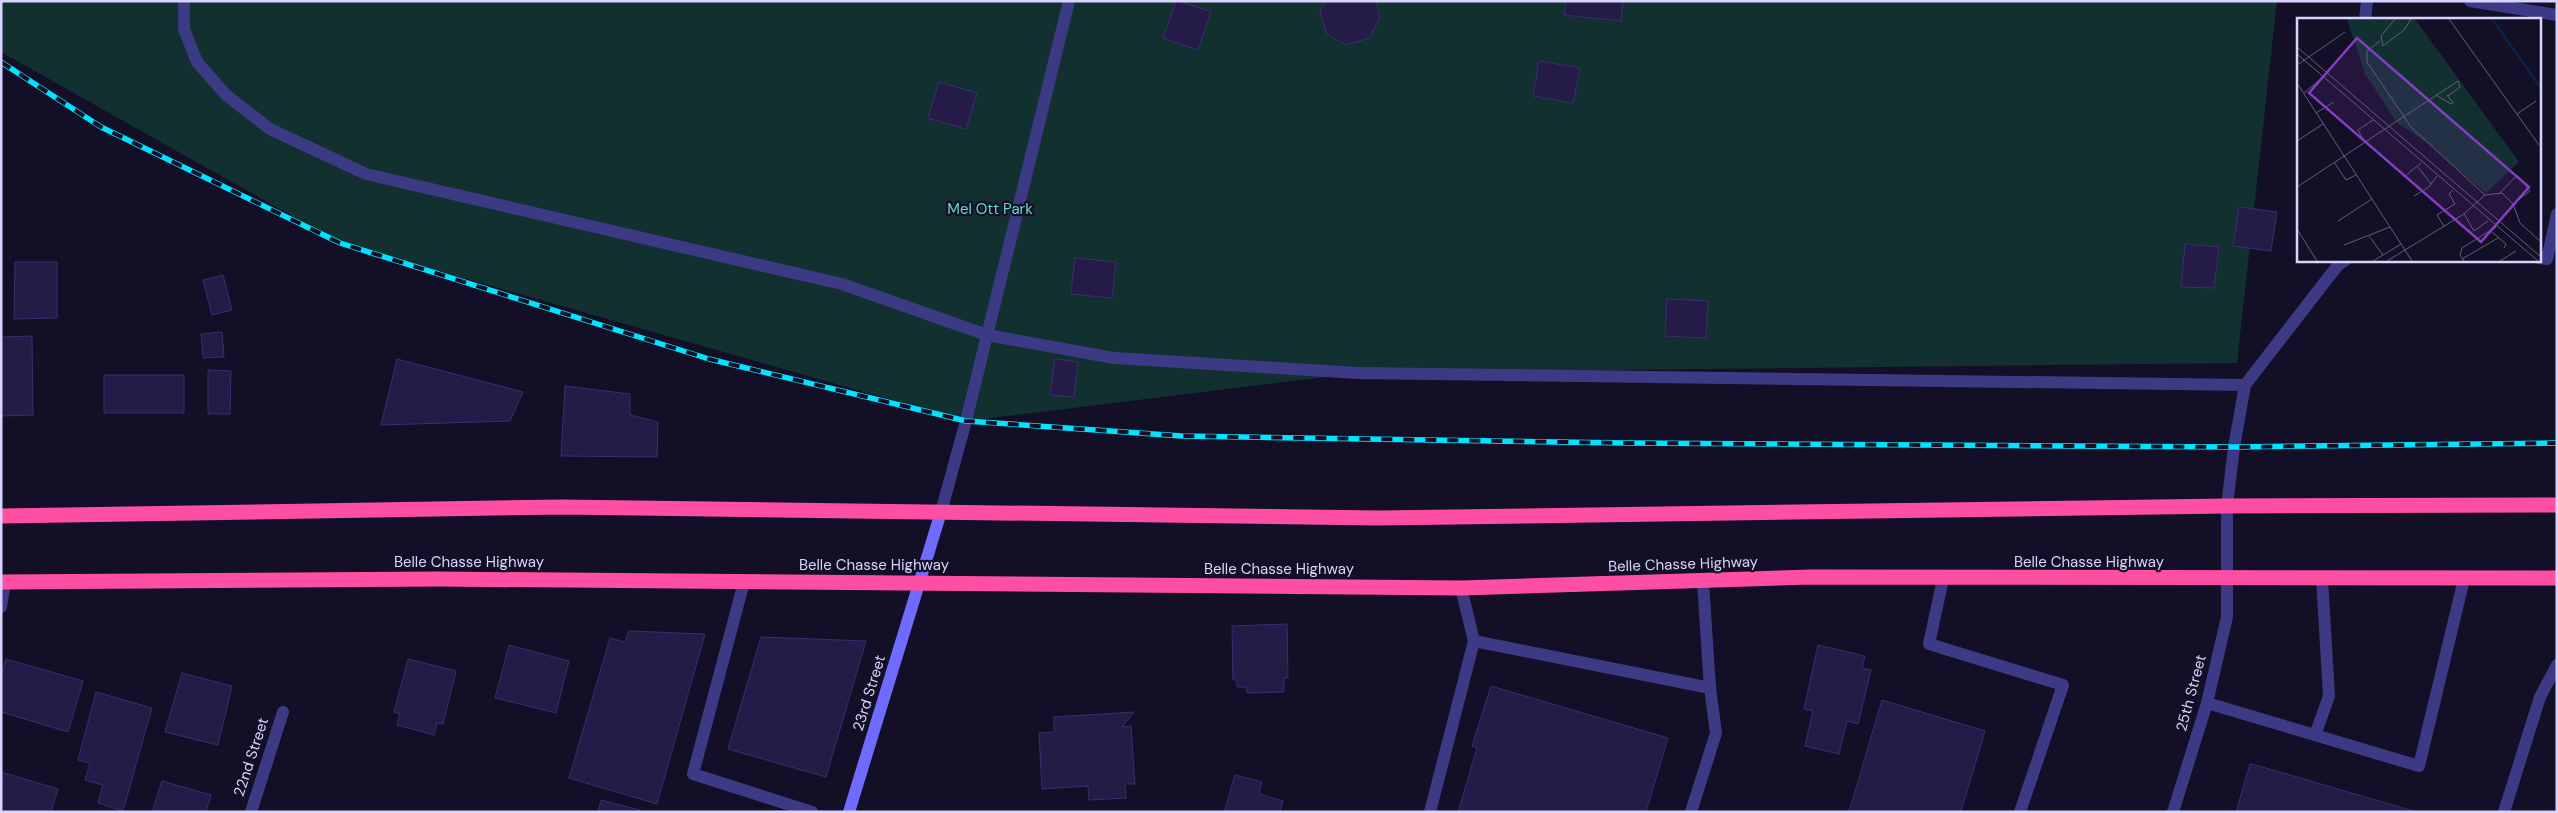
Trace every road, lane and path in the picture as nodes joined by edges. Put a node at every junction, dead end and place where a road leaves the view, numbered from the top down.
1 (184, 1) edge
2 (1068, 1) edge
3 (2367, 1) edge
4 (2470, 1) edge
5 (2557, 15) edge
6 (2365, 18) edge
7 (2557, 214) edge
8 (2344, 261) edge
9 (2548, 261) edge
10 (987, 334) junction
11 (2245, 385) junction
12 (2557, 505) edge
13 (2228, 506) junction
14 (941, 512) junction
15 (1, 516) edge
16 (2557, 578) edge
17 (1943, 579) junction
18 (2227, 579) junction
19 (2322, 579) junction
20 (2464, 580) junction
21 (3, 582) edge
22 (744, 582) junction
23 (1703, 582) junction
24 (920, 583) junction
25 (1461, 588) junction
26 (1, 607) edge
27 (1474, 641) junction
28 (2557, 665) edge
29 (1710, 688) junction
30 (2207, 703) junction
31 (283, 712) dead end
32 (2315, 735) junction
33 (250, 812) edge
34 (812, 812) edge
35 (849, 812) edge
36 (1430, 812) edge
37 (1691, 812) edge
38 (2020, 812) edge
39 (2173, 812) edge
40 (2504, 812) edge

1 - 10 street
2 - 10 street
3 - 6 street
4 - 5 street
7 - 9 street
8 - 11 street
10 - 11 street
10 - 14 street
11 - 13 street, 25th Street
12 - 13 highway
13 - 14 highway
13 - 18 street, 25th Street
14 - 15 highway
14 - 24 street, 23rd Street
16 - 20 highway, Belle Chasse Highway
17 - 18 highway, Belle Chasse Highway
17 - 23 highway, Belle Chasse Highway
17 - 38 street
18 - 19 highway, Belle Chasse Highway
18 - 30 street, 25th Street
19 - 20 highway, Belle Chasse Highway
19 - 32 street
20 - 32 street
21 - 22 highway, Belle Chasse Highway
21 - 26 street
22 - 24 highway, Belle Chasse Highway
22 - 34 street
23 - 25 highway, Belle Chasse Highway
23 - 29 street
24 - 25 highway, Belle Chasse Highway
24 - 35 street, 23rd Street
25 - 27 street
27 - 29 street
27 - 36 street
28 - 40 street
29 - 37 street
30 - 32 street
30 - 39 street, 25th Street
31 - 33 street, 22nd Street

